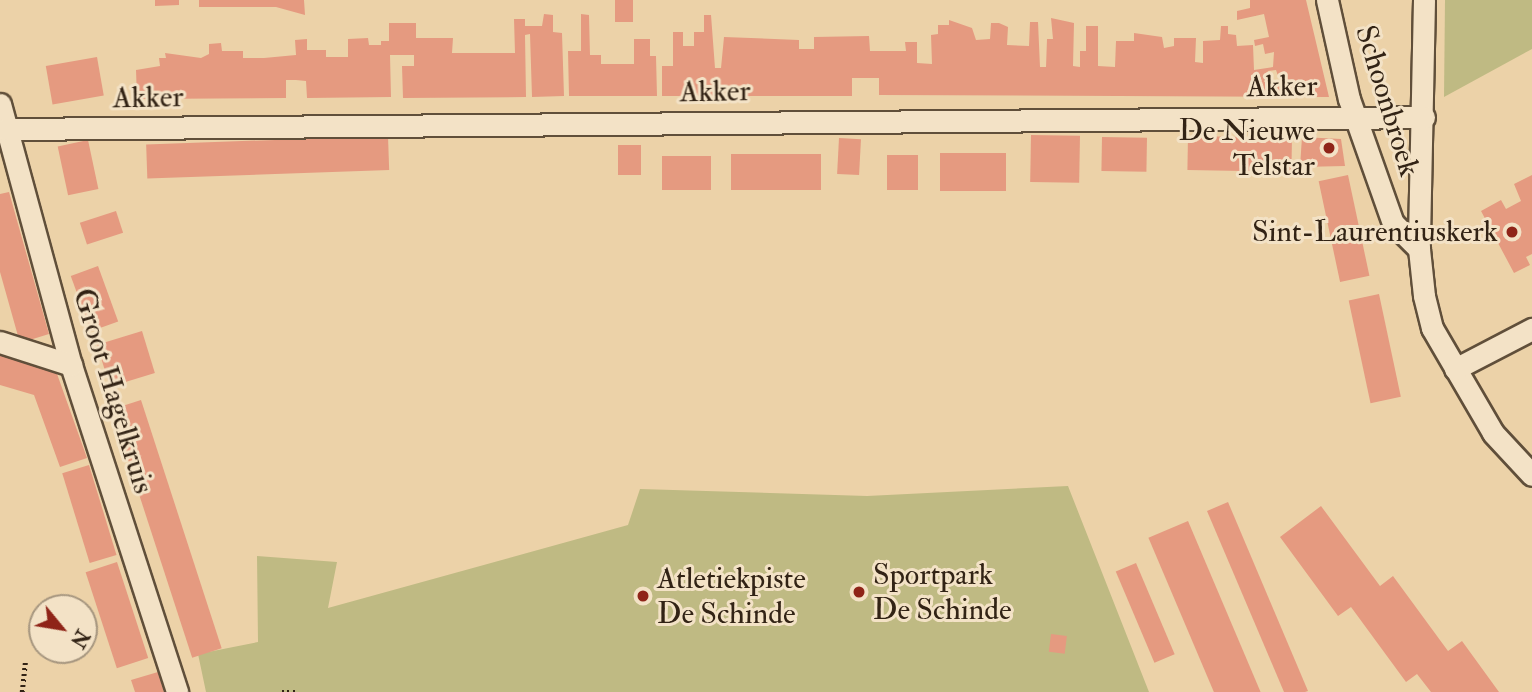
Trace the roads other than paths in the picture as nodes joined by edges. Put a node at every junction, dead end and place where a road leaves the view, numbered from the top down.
1 (1327, 0) edge
2 (1424, 0) edge
3 (0, 104) edge
4 (1356, 115) junction
5 (1424, 117) junction
6 (6, 129) junction
7 (1419, 249) junction
8 (1532, 329) edge
9 (0, 342) edge
10 (71, 365) junction
11 (1455, 369) junction
12 (1532, 475) edge
13 (177, 692) edge

1 - 4 street, Schoonbroek
2 - 5 street, Schoonbroek
3 - 6 street, Groot Hagelkruis
4 - 5 street, Akker
4 - 6 street, Akker
4 - 7 street, Schoonbroek
5 - 7 street, Schoonbroek
6 - 10 street, Groot Hagelkruis
7 - 11 street, Schoonbroek
8 - 11 street
9 - 10 street
10 - 13 street, Groot Hagelkruis
11 - 12 street, Schoonbroek

